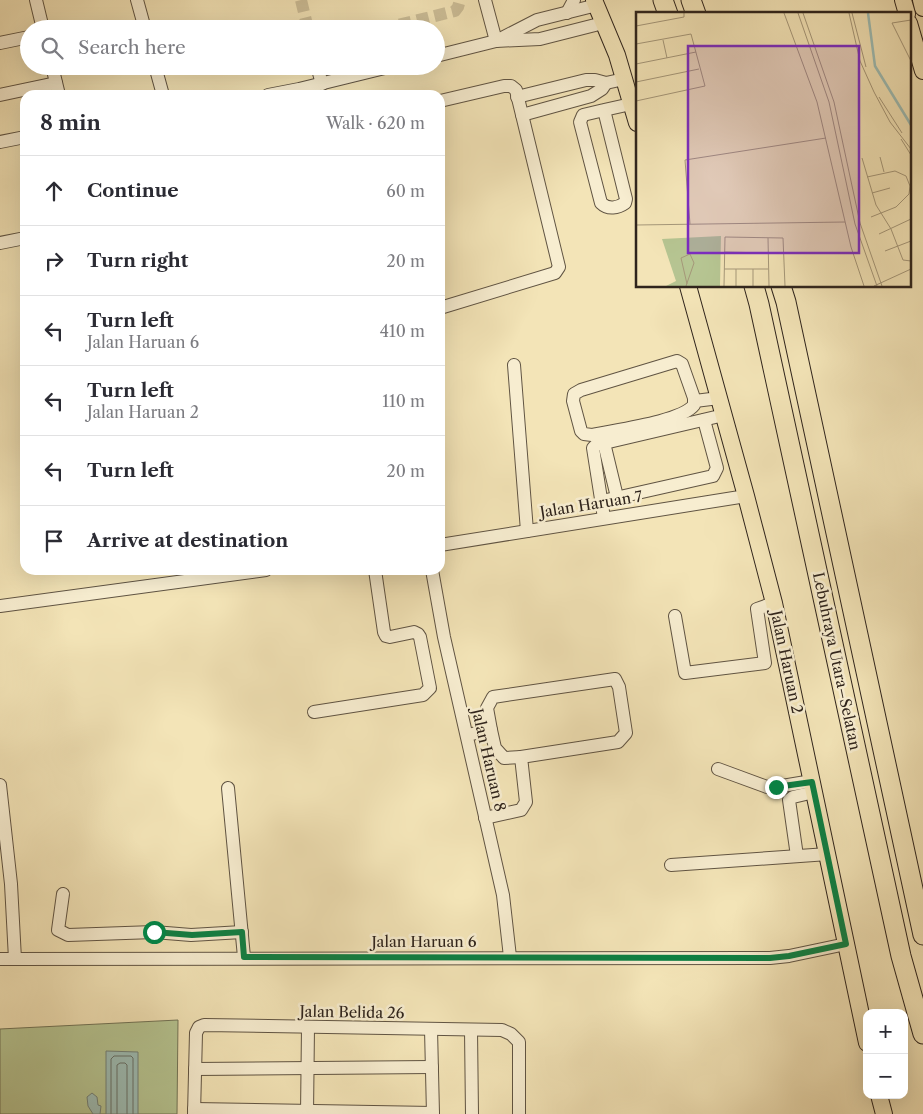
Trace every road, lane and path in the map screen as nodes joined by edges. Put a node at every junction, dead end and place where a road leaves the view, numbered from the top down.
1 (36, 0) edge
2 (137, 0) edge
3 (485, 0) edge
4 (574, 0) edge
5 (663, 0) edge
6 (691, 0) edge
7 (921, 0) edge
8 (596, 3) edge
9 (923, 8) edge
10 (667, 12) edge
11 (695, 12) edge
12 (567, 13) junction
13 (41, 20) edge
14 (143, 20) edge
15 (604, 22) junction
16 (910, 26) edge
17 (20, 39) edge
18 (496, 41) junction
19 (0, 43) edge
20 (445, 54) edge
21 (923, 70) edge
22 (54, 75) edge
23 (157, 75) edge
24 (320, 75) edge
25 (358, 75) edge
26 (624, 78) junction
27 (606, 83) junction
28 (322, 84) junction
29 (58, 89) edge
30 (162, 90) edge
31 (293, 90) edge
32 (20, 93) edge
33 (0, 95) edge
34 (517, 96) junction
35 (445, 100) edge
36 (631, 104) junction
37 (604, 110) junction
38 (522, 116) junction
39 (636, 120) edge
40 (20, 138) edge
41 (0, 142) edge
42 (20, 239) edge
43 (0, 243) edge
44 (689, 288) edge
45 (755, 288) edge
46 (782, 288) edge
47 (445, 306) edge
48 (514, 364) dead end
49 (719, 398) junction
50 (695, 402) junction
51 (724, 414) junction
52 (704, 420) junction
53 (604, 443) junction
54 (746, 496) junction
55 (617, 498) junction
56 (602, 501) junction
57 (604, 518) junction
58 (527, 531) junction
59 (445, 545) edge
60 (194, 575) edge
61 (376, 575) edge
62 (433, 575) edge
63 (774, 603) junction
64 (0, 606) edge
65 (675, 616) dead end
66 (314, 712) dead end
67 (490, 730) junction
68 (467, 735) junction
69 (521, 757) junction
70 (718, 769) dead end
71 (0, 785) edge
72 (813, 787) junction
73 (228, 788) dead end
74 (486, 818) junction
75 (828, 854) junction
76 (797, 856) junction
77 (671, 865) dead end
78 (63, 894) dead end
79 (242, 932) junction
80 (923, 935) edge
81 (846, 944) junction
82 (244, 957) junction
83 (510, 957) junction
84 (0, 959) edge
85 (15, 959) junction
86 (863, 1024) edge
87 (308, 1027) junction
88 (431, 1030) junction
89 (471, 1030) junction
90 (923, 1034) edge
91 (308, 1068) junction
92 (432, 1068) junction
93 (195, 1069) junction
94 (880, 1099) edge
95 (194, 1112) edge
96 (307, 1113) edge
97 (433, 1114) edge
98 (472, 1114) edge
99 (519, 1114) edge
100 (884, 1114) edge

1 - 13 street
2 - 14 street
3 - 18 street
4 - 12 street
5 - 10 highway
6 - 11 highway
7 - 9 main road
8 - 12 street
8 - 15 main road
12 - 18 street
15 - 18 street
15 - 26 main road
16 - 21 main road
17 - 19 street
18 - 20 street
22 - 29 street
23 - 30 street
24 - 28 street
25 - 28 street
26 - 27 street
26 - 36 main road
27 - 34 street
27 - 38 street
28 - 31 street
32 - 33 street
34 - 35 street
34 - 38 street
36 - 37 street
36 - 39 main road
37 - 37 street
38 - 47 street
40 - 41 street
42 - 43 street
44 - 49 main road, Jalan Haruan 2
45 - 90 highway, Lebuhraya Utara–Selatan
46 - 80 highway, Lebuhraya Utara–Selatan
48 - 58 street
49 - 50 street
49 - 51 main road, Jalan Haruan 2
50 - 50 street
51 - 52 street
51 - 54 main road, Jalan Haruan 2
52 - 53 street
52 - 55 street
53 - 55 street
53 - 56 street
54 - 57 street, Jalan Haruan 7
54 - 63 main road, Jalan Haruan 2
55 - 56 street
56 - 57 street
57 - 58 street, Jalan Haruan 7
58 - 59 street, Jalan Haruan 7
60 - 64 street
61 - 66 street
62 - 68 street, Jalan Haruan 8
63 - 65 street
63 - 72 main road, Jalan Haruan 2
67 - 68 street
67 - 69 street
67 - 69 street
68 - 74 street, Jalan Haruan 8
69 - 74 street
70 - 72 street
71 - 85 street
72 - 75 main road, Jalan Haruan 2
72 - 76 street
73 - 79 street
74 - 83 street, Jalan Haruan 8
75 - 76 street
75 - 81 main road, Jalan Haruan 2
76 - 77 street
78 - 79 street
79 - 82 street
81 - 83 street, Jalan Haruan 6
81 - 86 main road, Jalan Haruan 2
82 - 83 street, Jalan Haruan 6
82 - 85 street, Jalan Haruan 6
84 - 85 street, Jalan Haruan 6
87 - 88 street, Jalan Belida 26
87 - 91 street
87 - 93 street, Jalan Belida 26
88 - 89 street, Jalan Belida 26
88 - 92 street
89 - 98 street
89 - 99 street, Jalan Belida 26
91 - 92 street
91 - 93 street
91 - 96 street
92 - 97 street
93 - 95 street
94 - 100 main road
95 - 96 street
96 - 97 street

